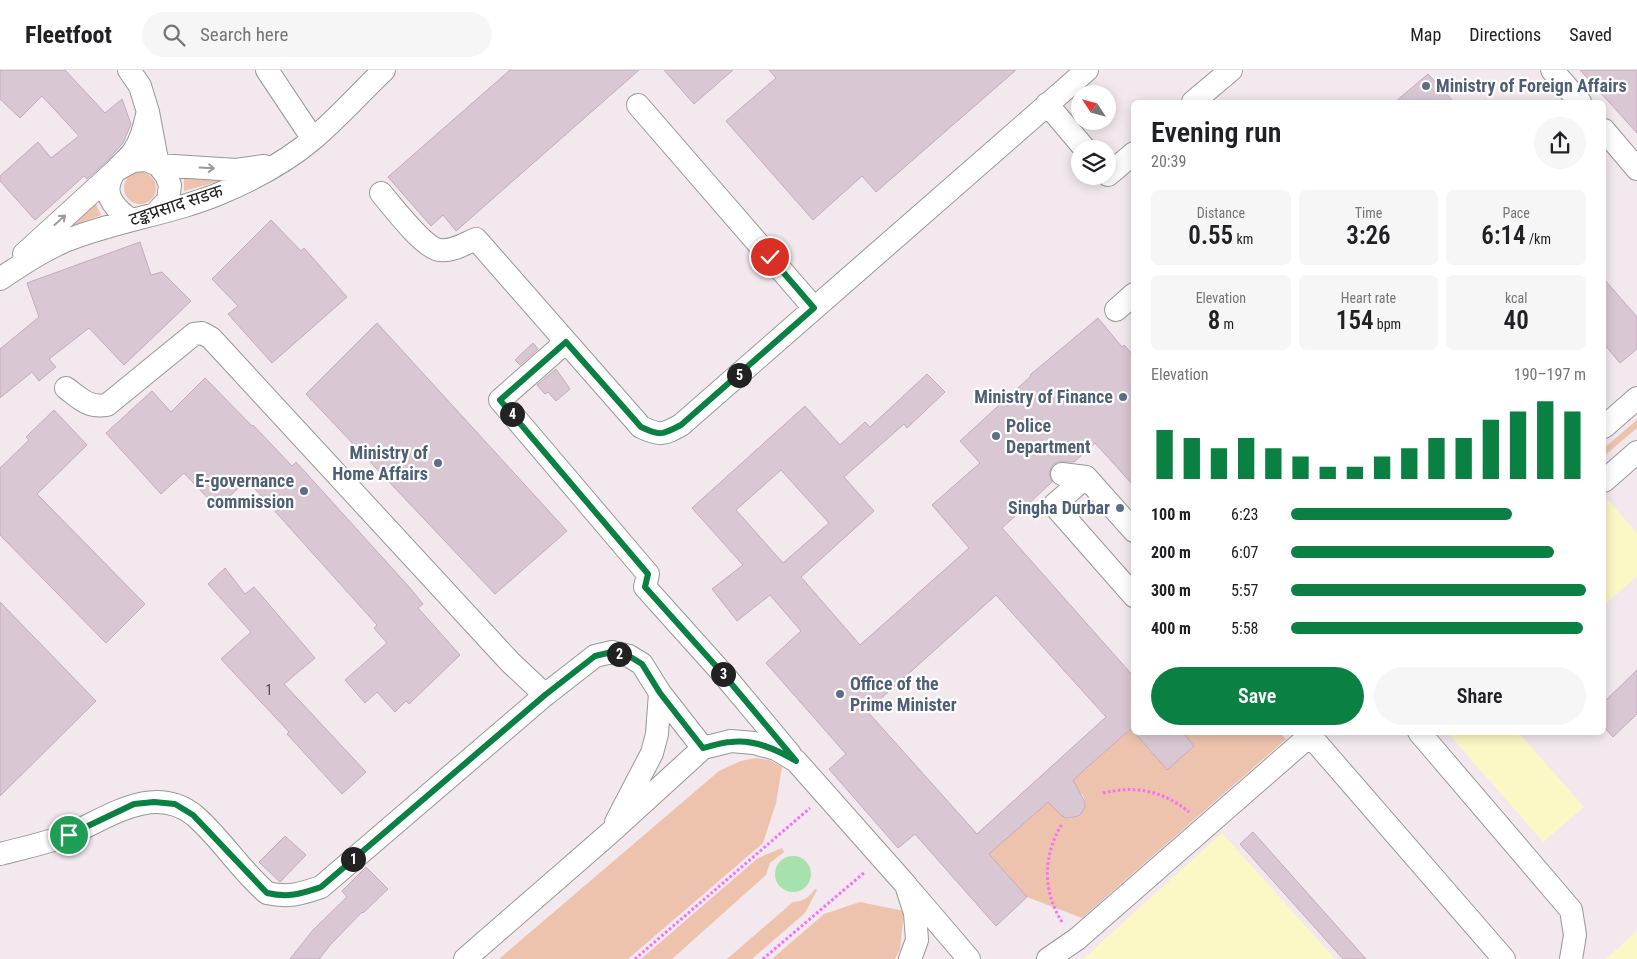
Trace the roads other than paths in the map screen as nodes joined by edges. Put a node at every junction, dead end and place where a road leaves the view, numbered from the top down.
1 (128, 70) edge
2 (267, 70) edge
3 (384, 70) edge
4 (1087, 70) edge
5 (1231, 70) edge
6 (1552, 70) edge
7 (1195, 100) edge
8 (1578, 100) edge
9 (1047, 104) junction
10 (638, 105) dead end
11 (148, 112) junction
12 (1606, 132) edge
13 (313, 139) junction
14 (1077, 140) edge
15 (1131, 156) edge
16 (280, 164) junction
17 (158, 165) junction
18 (1116, 169) edge
19 (1637, 169) edge
20 (115, 171) junction
21 (381, 194) dead end
22 (157, 212) junction
23 (131, 220) junction
24 (0, 278) edge
25 (1131, 297) edge
26 (814, 308) junction
27 (1116, 310) dead end
28 (566, 342) junction
29 (66, 388) dead end
30 (1637, 398) edge
31 (1606, 425) edge
32 (1637, 452) edge
33 (1062, 474) dead end
34 (1086, 477) junction
35 (1606, 479) edge
36 (1131, 529) edge
37 (1131, 593) edge
38 (660, 693) junction
39 (545, 695) junction
40 (1309, 735) edge
41 (1311, 735) edge
42 (1422, 735) edge
43 (703, 748) junction
44 (796, 761) junction
45 (611, 832) junction
46 (0, 854) edge
47 (906, 885) junction
48 (465, 959) edge
49 (910, 959) edge
50 (970, 959) edge
51 (1048, 959) edge
52 (1504, 959) edge
53 (1571, 959) edge

1 - 11 street
2 - 13 street
3 - 13 street, टङ्कप्रसाद सडक
4 - 9 street
5 - 7 street
6 - 8 street
9 - 14 street
9 - 26 street
10 - 26 street
11 - 17 street
11 - 20 street
12 - 19 street
13 - 16 street, टङ्कप्रसाद सडक
15 - 18 street
17 -> 16 street, टङ्कप्रसाद सडक
16 - 22 street, टङ्कप्रसाद सडक
17 - 20 street, टङ्कप्रसाद सडक
17 - 22 street
20 - 23 street
24 -> 20 street, टङ्कप्रसाद सडक
21 - 28 street
22 - 23 street, टङ्कप्रसाद सडक
23 - 24 street, टङ्कप्रसाद सडक
25 - 27 street
26 - 28 street
28 - 44 street
29 - 39 street
30 - 31 street
32 - 35 street
33 - 34 street
34 - 36 street
34 - 37 street
38 - 39 street
38 - 43 street
38 - 45 street
39 - 46 street
40 - 51 street
41 - 52 street
42 - 53 street
43 - 44 street
43 - 45 street
44 - 47 street
45 - 48 street
47 - 49 street
47 - 50 street

